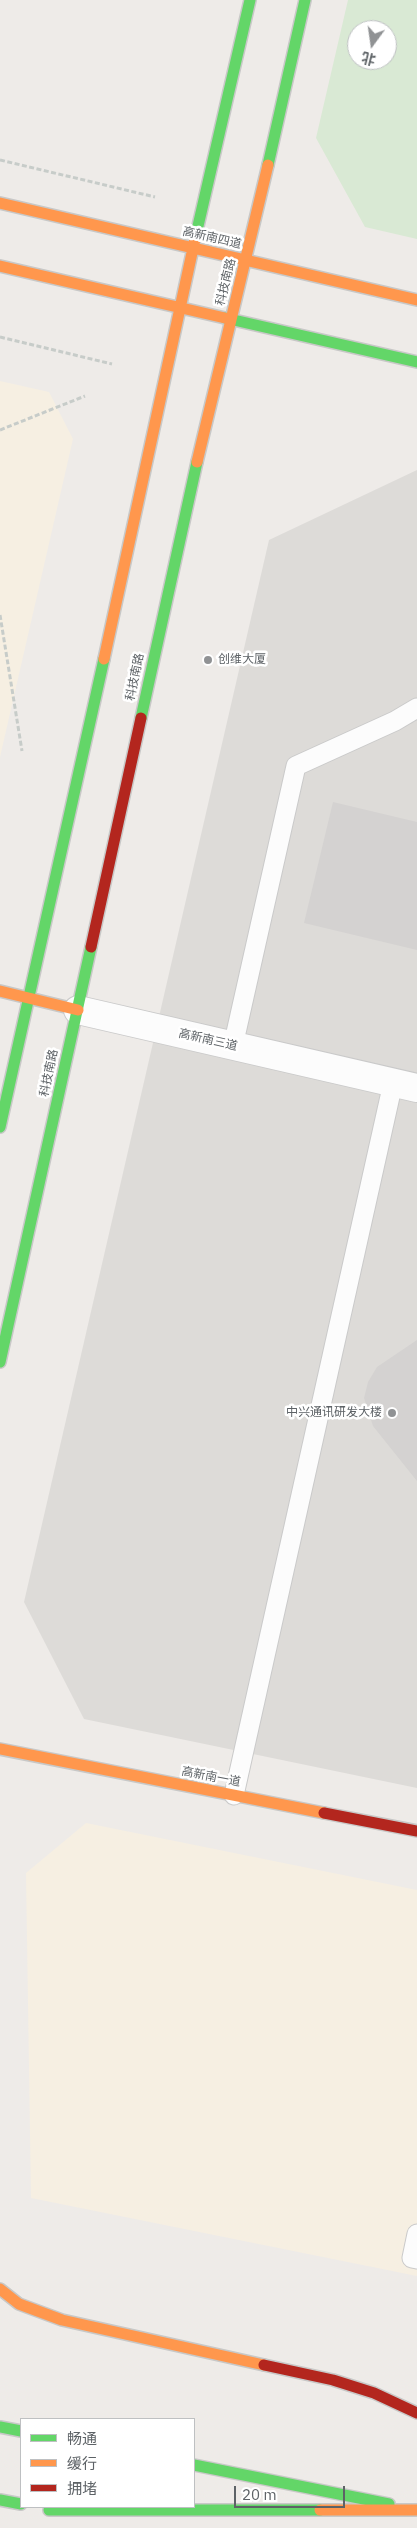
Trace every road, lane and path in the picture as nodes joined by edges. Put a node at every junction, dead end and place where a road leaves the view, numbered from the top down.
1 (250, 0) edge
2 (306, 0) edge
3 (0, 160) edge
4 (156, 197) dead end
5 (0, 203) edge
6 (193, 248) junction
7 (246, 260) junction
8 (0, 266) edge
9 (417, 300) edge
10 (180, 308) junction
11 (230, 320) junction
12 (0, 337) edge
13 (417, 362) edge
14 (112, 364) dead end
15 (85, 396) dead end
16 (0, 430) edge
17 (0, 615) edge
18 (417, 708) edge
19 (22, 751) dead end
20 (0, 991) edge
21 (30, 998) junction
22 (78, 1010) junction
23 (233, 1046) junction
24 (405, 1085) edge
25 (0, 1127) edge
26 (0, 1362) edge
27 (0, 1749) edge
28 (234, 1795) junction
29 (417, 1831) edge
30 (417, 2234) edge
31 (417, 2259) edge
32 (0, 2289) edge
33 (417, 2413) edge
34 (0, 2427) edge
35 (20, 2432) edge
36 (195, 2465) edge
37 (0, 2500) edge
38 (20, 2504) edge
39 (417, 2510) edge
40 (106, 2522) dead end

1 - 6 main road
2 - 7 main road, 科技南路
3 - 4 path
5 - 6 main road, 高新南四道
6 - 7 main road, 高新南四道
6 - 10 main road
7 - 9 main road, 高新南四道
7 - 11 main road, 科技南路
8 - 10 main road
10 - 11 main road
10 - 21 main road
11 - 13 main road
11 - 22 main road, 科技南路
12 - 14 path
15 - 16 path
17 - 19 path
18 - 23 lane
20 - 21 main road, 高新南三道
21 - 22 main road, 高新南三道
21 - 25 main road
22 - 23 street, 高新南三道
22 - 26 main road, 科技南路
23 - 24 street, 高新南三道
24 - 28 lane
27 - 28 main road, 高新南一道
28 - 29 main road, 高新南一道
30 - 31 lane
32 - 33 main road
34 - 35 main road
36 - 39 main road
37 - 38 main road
39 - 40 main road

